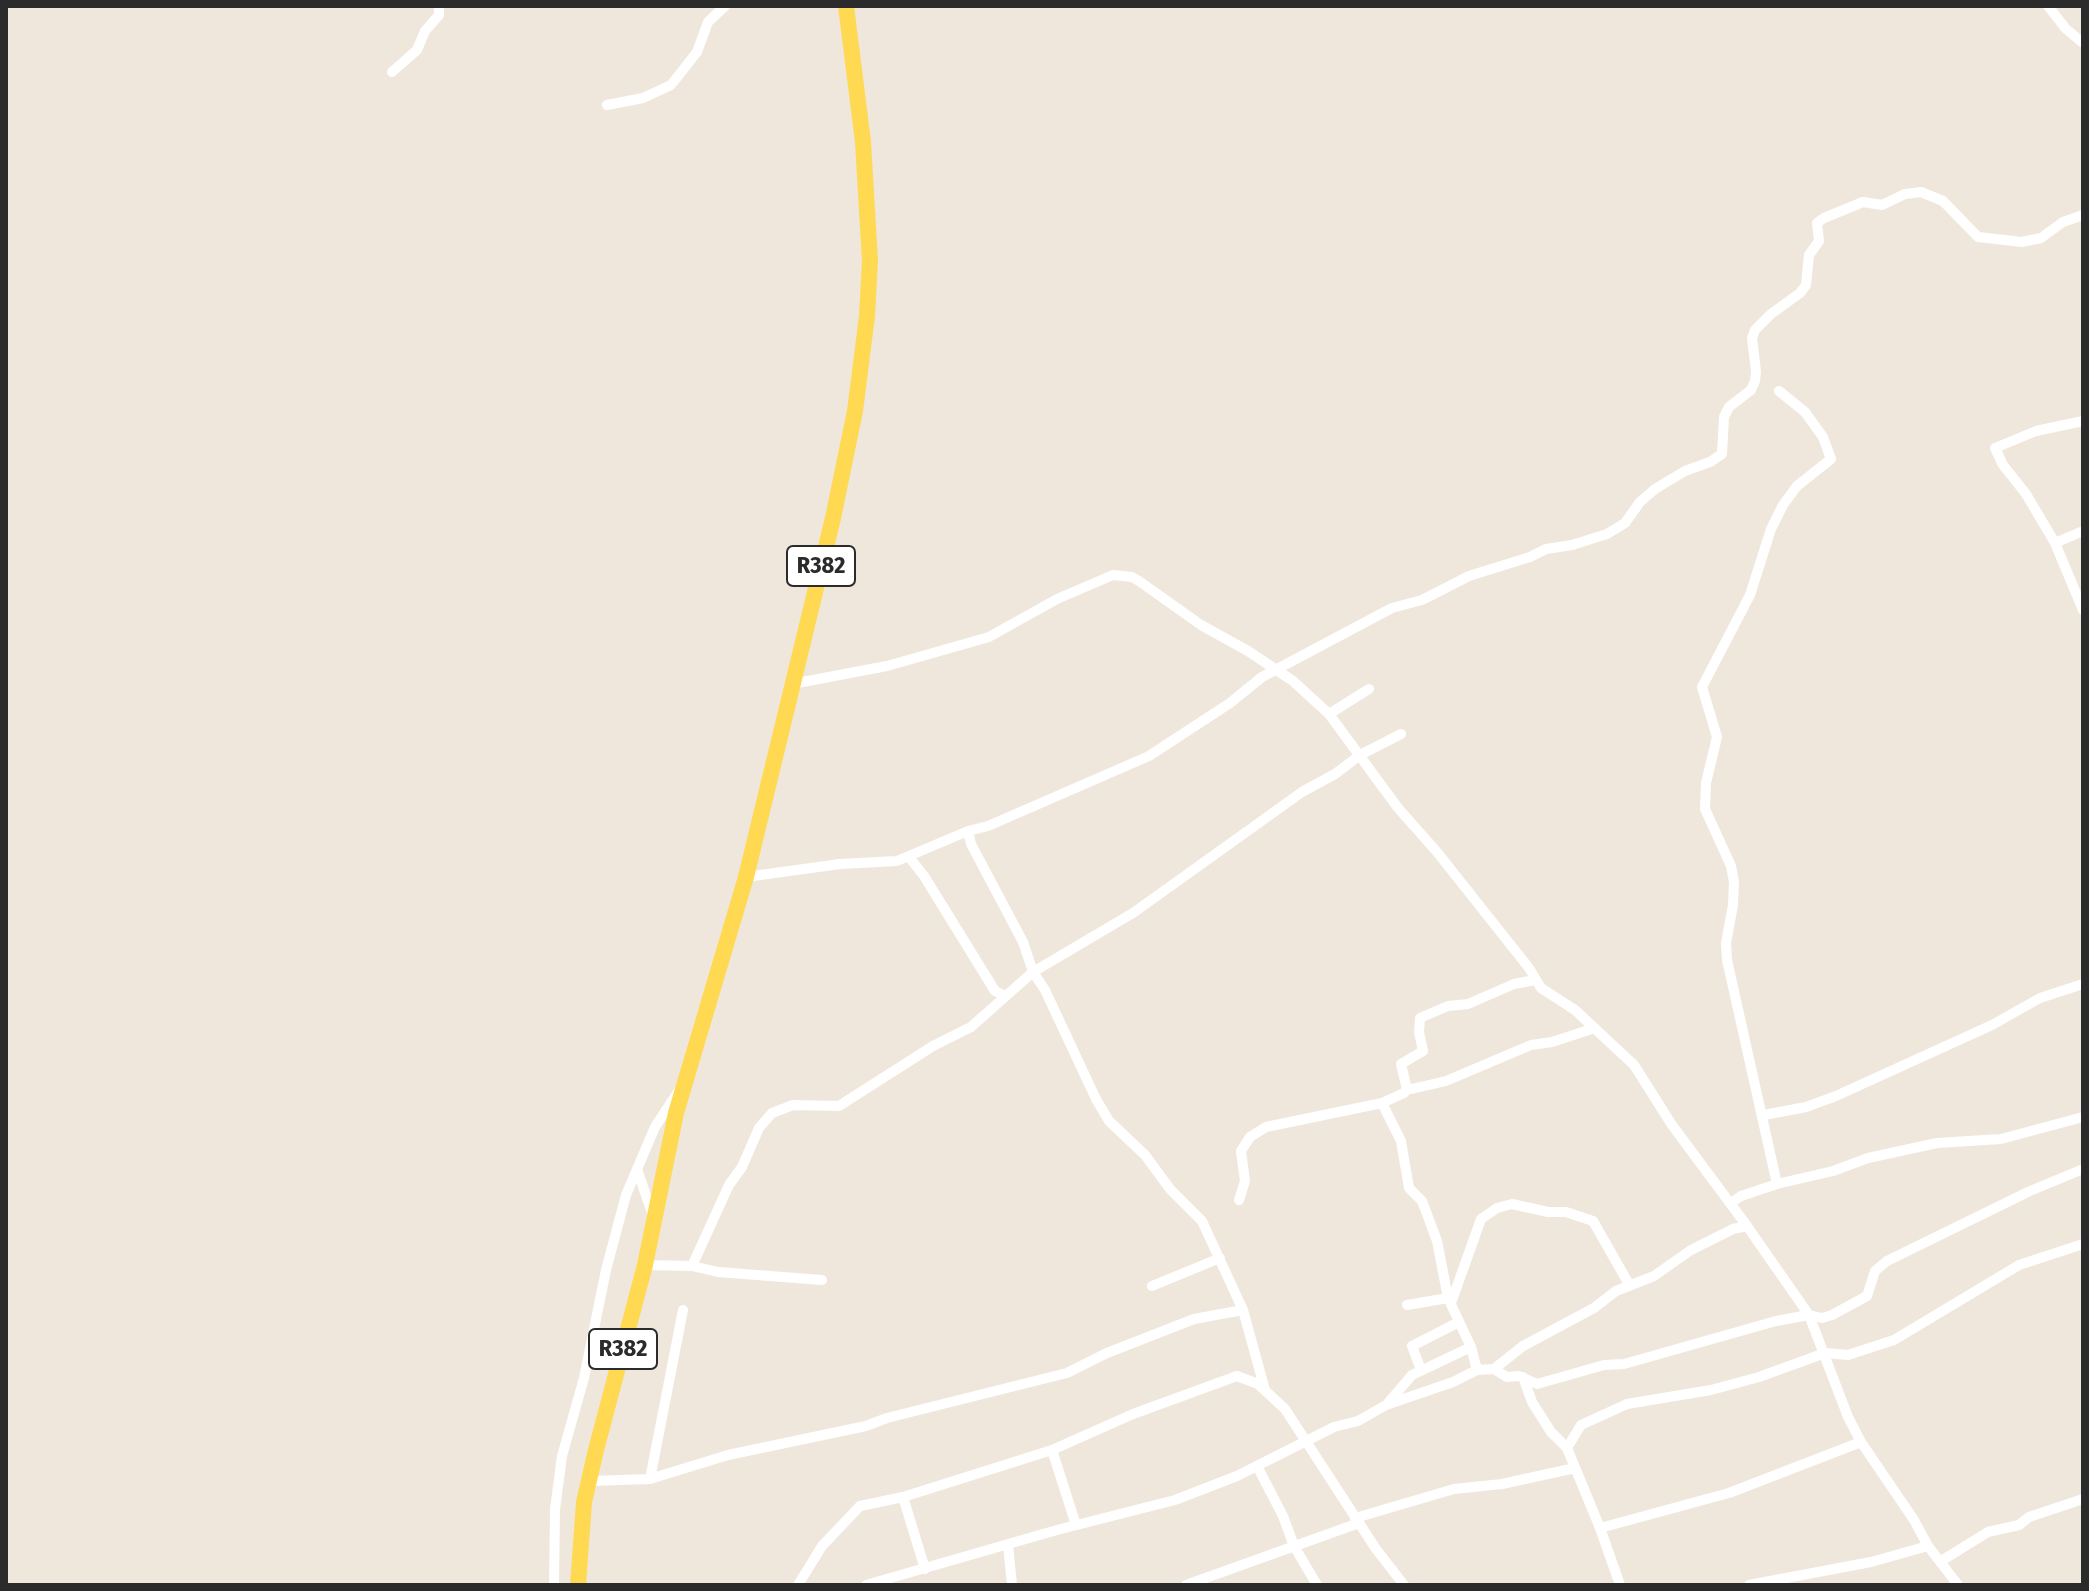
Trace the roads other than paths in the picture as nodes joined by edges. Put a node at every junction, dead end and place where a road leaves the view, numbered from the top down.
1 (439, 6) edge
2 (725, 6) edge
3 (846, 6) edge
4 (2048, 6) edge
5 (2083, 43) edge
6 (392, 72) dead end
7 (607, 105) dead end
8 (2083, 215) edge
9 (1779, 391) dead end
10 (2083, 421) edge
11 (2083, 531) edge
12 (2055, 543) junction
13 (2083, 610) edge
14 (1278, 669) junction
15 (792, 684) junction
16 (1369, 689) dead end
17 (1329, 714) junction
18 (1401, 734) dead end
19 (1360, 755) junction
20 (968, 831) junction
21 (909, 857) junction
22 (746, 877) junction
23 (1033, 972) junction
24 (1535, 980) junction
25 (2083, 984) edge
26 (1005, 996) junction
27 (1595, 1028) junction
28 (685, 1082) junction
29 (1407, 1090) junction
30 (1382, 1103) junction
31 (1764, 1115) junction
32 (2083, 1117) edge
33 (637, 1169) junction
34 (2083, 1169) edge
35 (1777, 1184) junction
36 (1239, 1200) dead end
37 (1731, 1203) junction
38 (654, 1224) junction
39 (1747, 1226) junction
40 (2080, 1249) edge
41 (1220, 1258) junction
42 (645, 1265) junction
43 (692, 1266) junction
44 (822, 1280) dead end
45 (1152, 1286) dead end
46 (1630, 1286) junction
47 (1449, 1302) junction
48 (1407, 1305) dead end
49 (683, 1310) dead end
50 (1243, 1310) junction
51 (1809, 1315) junction
52 (1459, 1322) junction
53 (1471, 1347) junction
54 (1825, 1353) junction
55 (1494, 1369) junction
56 (1421, 1370) junction
57 (1477, 1370) junction
58 (1523, 1377) junction
59 (1266, 1393) junction
60 (1386, 1405) junction
61 (1307, 1440) junction
62 (1861, 1442) junction
63 (1567, 1448) junction
64 (1052, 1450) junction
65 (1257, 1466) junction
66 (1575, 1468) junction
67 (650, 1479) junction
68 (590, 1481) junction
69 (903, 1497) junction
70 (2083, 1499) edge
71 (1357, 1520) junction
72 (1076, 1525) junction
73 (1600, 1528) junction
74 (1008, 1545) junction
75 (1294, 1546) junction
76 (1928, 1546) junction
77 (1941, 1561) junction
78 (925, 1569) junction
79 (554, 1585) edge
80 (578, 1585) edge
81 (798, 1585) edge
82 (866, 1585) edge
83 (1012, 1585) edge
84 (1186, 1585) edge
85 (1317, 1585) edge
86 (1404, 1585) edge
87 (1620, 1585) edge
88 (1749, 1585) edge
89 (1958, 1585) edge

1 - 6 street
2 - 7 street
3 - 15 main road, R382
4 - 5 street
8 - 14 street
9 - 31 street
10 - 12 street
11 - 12 street
12 - 13 street
14 - 15 street
14 - 17 street
14 - 20 street
15 - 22 main road, R382
16 - 17 street
17 - 19 street
18 - 19 street
19 - 23 street
19 - 24 street
20 - 21 street
20 - 23 street
21 - 22 street
21 - 26 street
22 - 28 main road, R382
23 - 26 street
23 - 41 street
24 - 27 street
24 - 29 street
25 - 31 street
26 - 43 street
27 - 29 street
27 - 37 street
28 - 33 street
28 - 38 main road, R382
29 - 30 street
30 - 36 street
30 - 47 street
31 - 35 street
32 - 35 street
33 - 38 street
33 - 79 street
34 - 51 street
35 - 37 street
37 - 39 street
38 - 42 main road, R382
39 - 46 street
39 - 51 street
40 - 54 street
41 - 45 street
41 - 50 street
42 - 43 street
42 - 68 main road, R382
43 - 44 street
46 - 47 street
46 - 55 street
47 - 48 street
47 - 52 street
49 - 67 street
50 - 59 street
50 - 67 street
51 - 54 street
51 - 58 street
52 - 53 street
52 - 56 street
53 - 56 street
53 - 57 street
54 - 62 street
54 - 63 street
55 - 57 street
55 - 58 street
56 - 60 street
57 - 60 street
58 - 63 street
59 - 61 street
59 - 64 street
60 - 61 street
61 - 65 street
61 - 71 street
62 - 73 street
62 - 76 street
63 - 66 street
64 - 69 street
64 - 72 street
65 - 72 street
65 - 75 street
66 - 71 street
66 - 73 street
67 - 68 street
68 - 80 main road, R382
69 - 78 street
69 - 81 street
70 - 77 street
71 - 75 street
71 - 86 street
72 - 74 street
73 - 87 street
74 - 78 street
74 - 83 street
75 - 84 street
75 - 85 street
76 - 77 street
76 - 88 street
77 - 89 street
78 - 82 street

